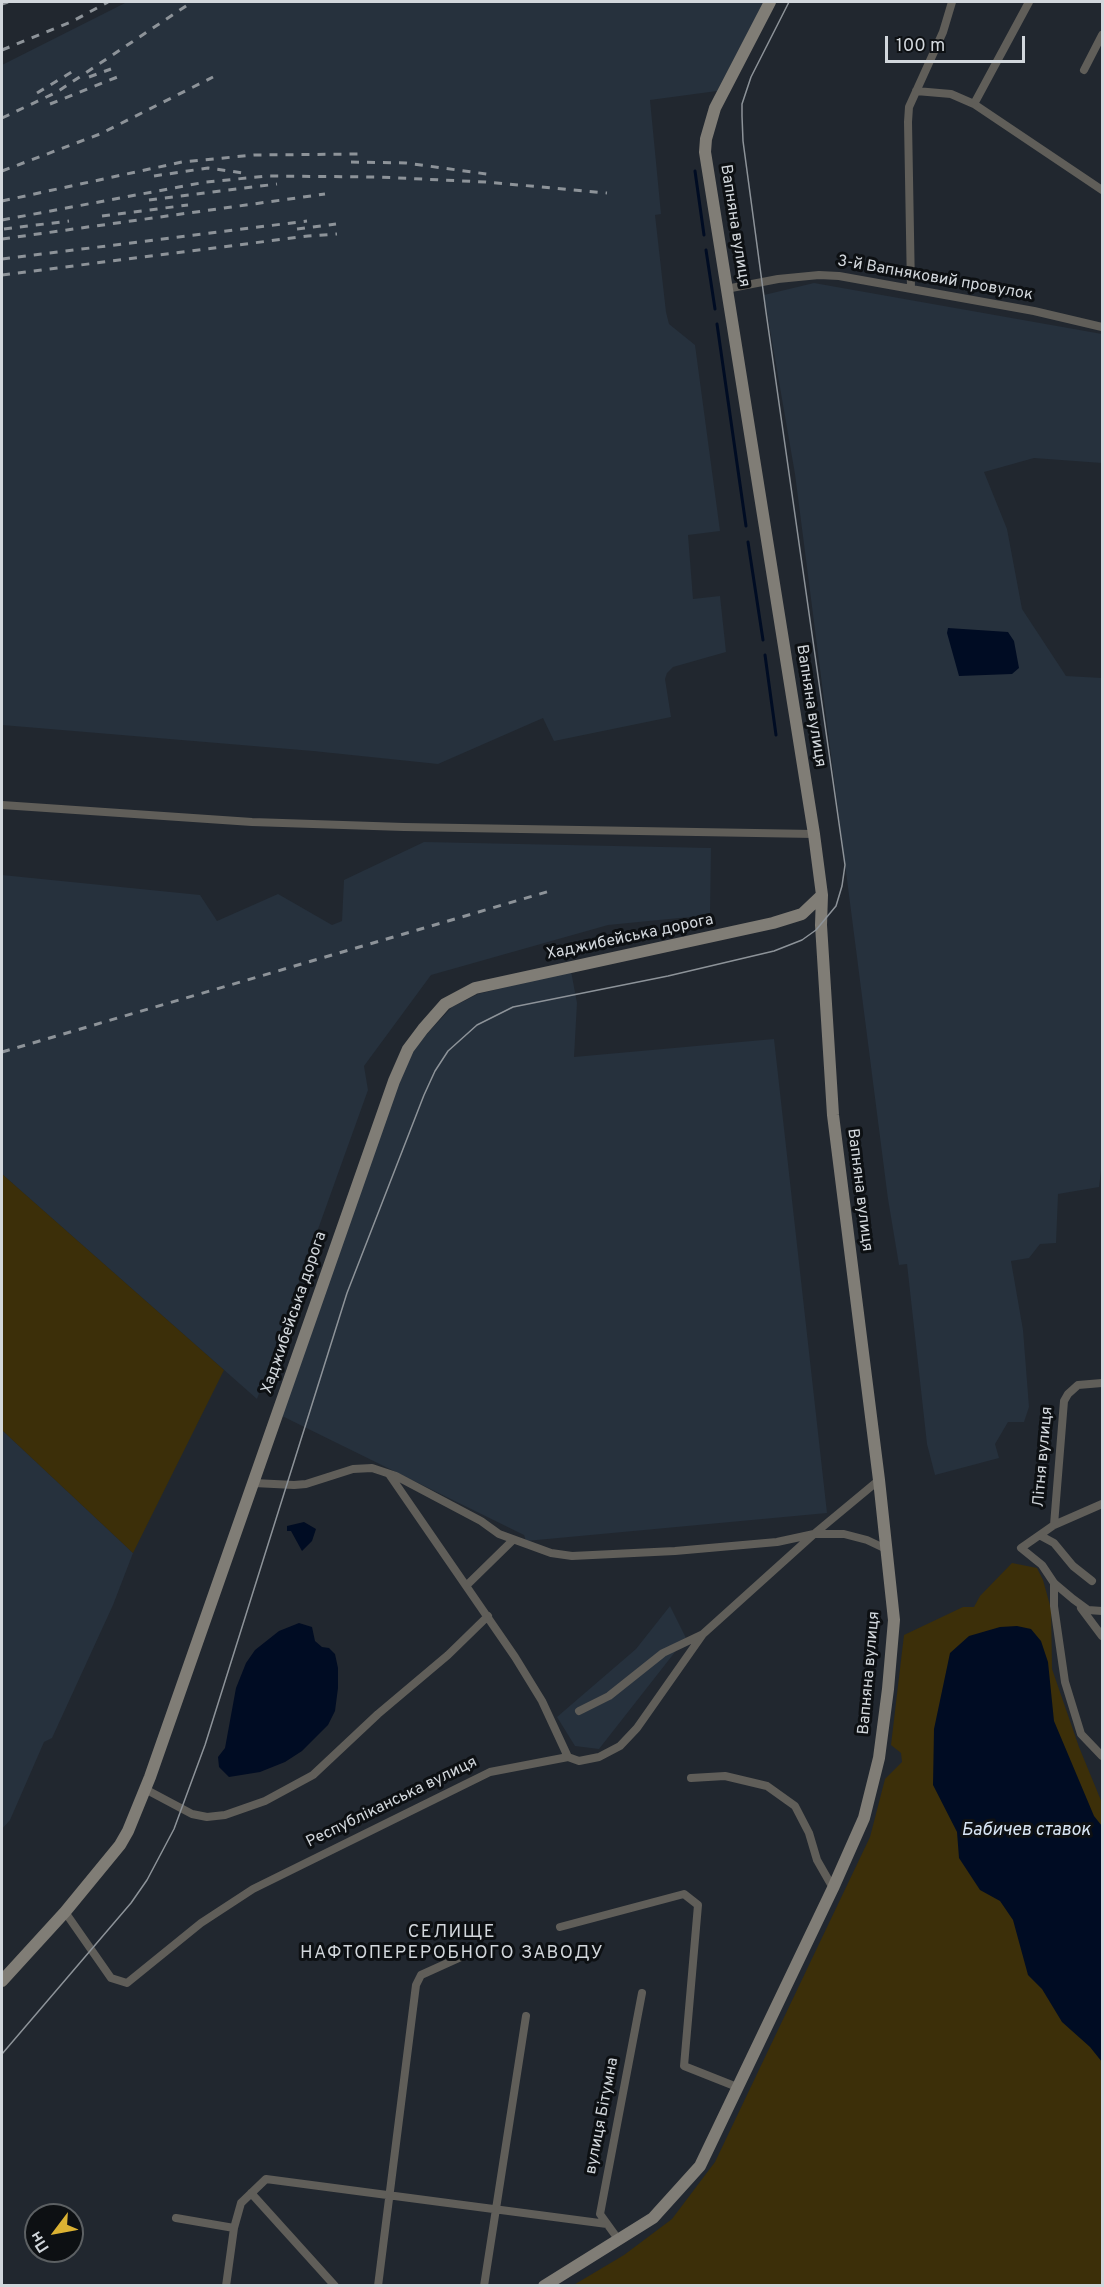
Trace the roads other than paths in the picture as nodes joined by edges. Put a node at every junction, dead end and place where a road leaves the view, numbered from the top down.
1 (770, 2) edge
2 (952, 2) edge
3 (1029, 2) edge
4 (1102, 35) edge
5 (1084, 70) dead end
6 (916, 91) junction
7 (974, 104) junction
8 (1102, 190) edge
9 (726, 289) junction
10 (911, 289) junction
11 (1102, 327) edge
12 (2, 805) edge
13 (814, 834) junction
14 (822, 896) junction
15 (1102, 1383) edge
16 (388, 1474) junction
17 (879, 1480) junction
18 (254, 1483) junction
19 (1102, 1504) edge
20 (1053, 1526) junction
21 (814, 1534) junction
22 (1041, 1536) junction
23 (513, 1540) junction
24 (886, 1549) junction
25 (1092, 1581) dead end
26 (1054, 1583) junction
27 (467, 1586) junction
28 (1077, 1602) junction
29 (1102, 1611) edge
30 (488, 1616) junction
31 (703, 1634) junction
32 (1102, 1635) edge
33 (579, 1712) dead end
34 (1102, 1756) edge
35 (568, 1757) junction
36 (691, 1778) dead end
37 (145, 1789) junction
38 (833, 1888) junction
39 (65, 1912) junction
40 (560, 1927) dead end
41 (463, 1956) dead end
42 (2, 1981) edge
43 (642, 1993) dead end
44 (526, 2016) dead end
45 (737, 2087) junction
46 (251, 2193) junction
47 (390, 2196) junction
48 (495, 2210) junction
49 (176, 2218) dead end
50 (607, 2224) junction
51 (234, 2228) junction
52 (618, 2240) junction
53 (226, 2286) edge
54 (335, 2286) edge
55 (378, 2286) edge
56 (484, 2286) edge
57 (544, 2286) edge

1 - 9 street, Вапняна вулиця
2 - 6 street
3 - 7 street
4 - 5 street
6 - 7 street
6 - 10 street
7 - 8 street
9 - 10 street, 3-й Вапняковий провулок
9 - 13 street, Вапняна вулиця
10 - 11 street, 3-й Вапняковий провулок
12 - 13 street
13 - 14 street, Вапняна вулиця
14 - 17 street, Вапняна вулиця
14 - 18 street, Хаджибейська дорога
15 - 20 street, Літня вулиця
16 - 18 street
16 - 23 street
16 - 27 street
17 - 21 street, Республіканська вулиця
17 - 24 street, Вапняна вулиця
18 - 37 street, Хаджибейська дорога
19 - 20 street
20 - 22 street
21 - 23 street
21 - 24 street
21 - 31 street, Республіканська вулиця
22 - 25 street
22 - 26 street
23 - 27 street
24 - 38 street, Вапняна вулиця
26 - 28 street
26 - 34 street
27 - 30 street
28 - 29 street
28 - 32 street
30 - 35 street
30 - 37 street
31 - 33 street
31 - 35 street, Республіканська вулиця
35 - 39 street, Республіканська вулиця
36 - 38 street
37 - 39 street, Хаджибейська дорога
38 - 45 street, Вапняна вулиця
39 - 42 street, Хаджибейська дорога
40 - 45 street
41 - 47 street
43 - 50 street, вулиця Бітумна
44 - 48 street
45 - 52 street, Вапняна вулиця
46 - 47 street
46 - 51 street
46 - 54 street
47 - 48 street
47 - 55 street
48 - 50 street
48 - 56 street
49 - 51 street
50 - 52 street, вулиця Бітумна
51 - 53 street
52 - 57 street, Вапняна вулиця

